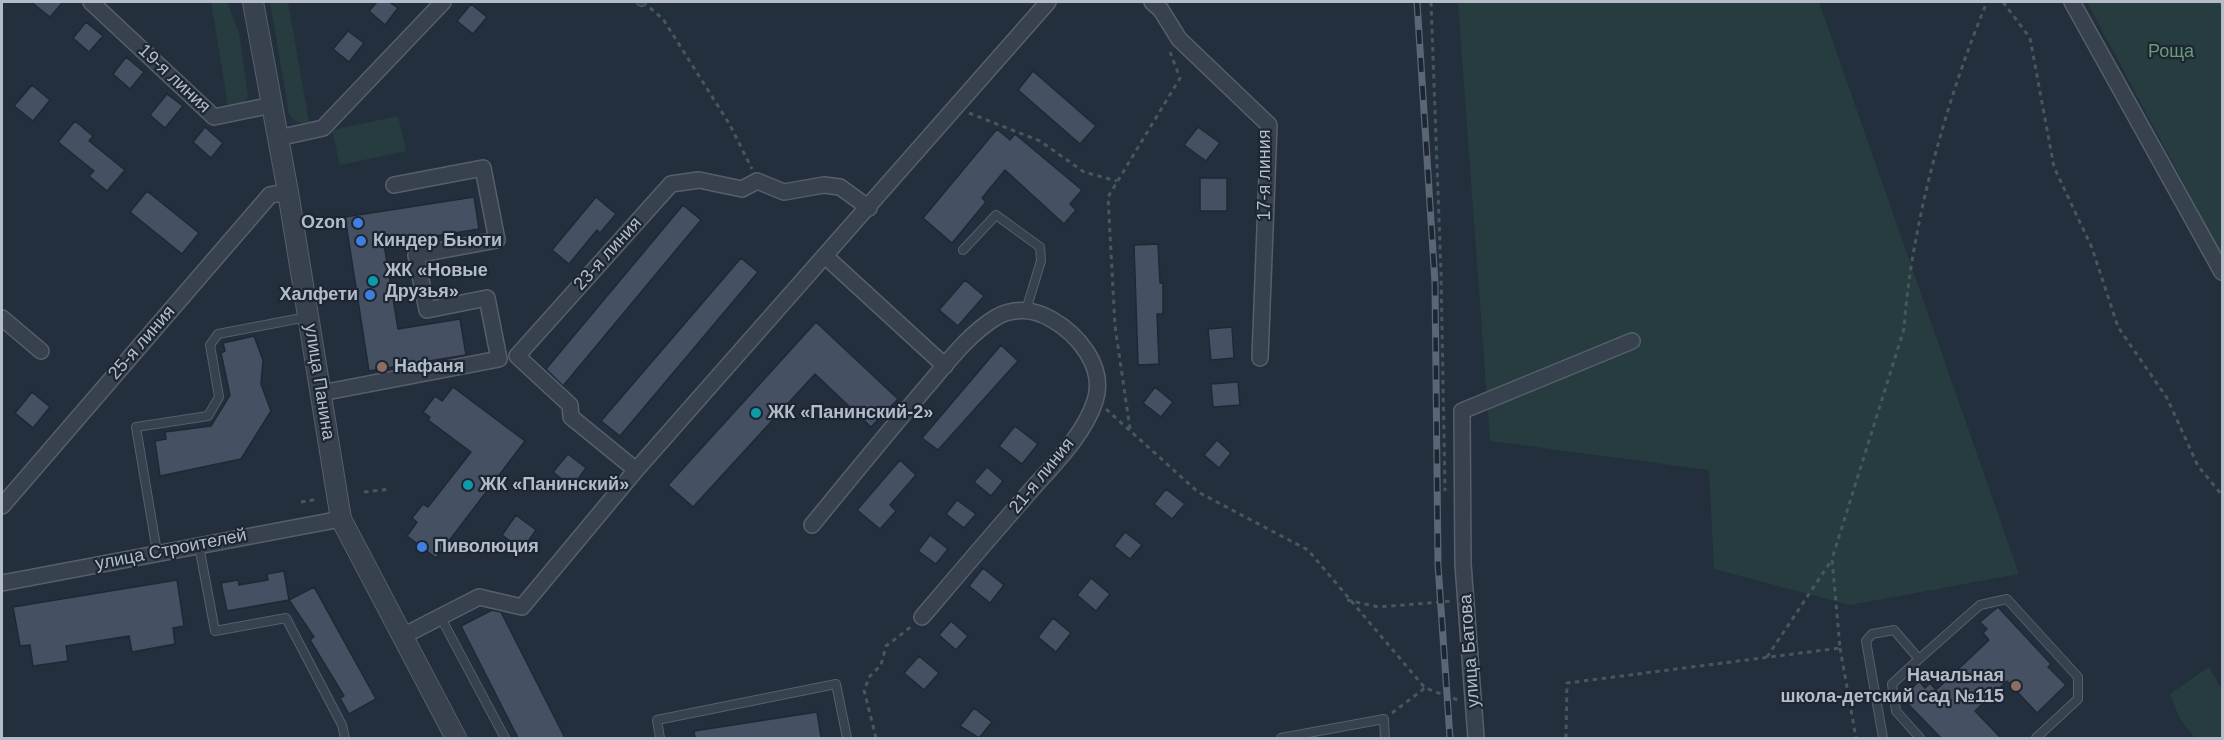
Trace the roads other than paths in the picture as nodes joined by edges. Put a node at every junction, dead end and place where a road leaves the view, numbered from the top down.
1 (91, 2) edge
2 (253, 2) edge
3 (443, 2) edge
4 (1048, 2) edge
5 (1152, 2) edge
6 (2072, 2) edge
7 (272, 105) junction
8 (278, 138) junction
9 (394, 185) dead end
10 (288, 192) junction
11 (869, 208) junction
12 (963, 250) dead end
13 (825, 256) junction
14 (2223, 272) edge
15 (1026, 310) junction
16 (308, 317) junction
17 (2, 318) edge
18 (1632, 341) dead end
19 (41, 351) dead end
20 (1260, 358) dead end
21 (945, 366) junction
22 (321, 393) junction
23 (636, 470) junction
24 (2, 506) edge
25 (340, 519) junction
26 (812, 525) dead end
27 (198, 544) junction
28 (157, 552) junction
29 (2, 584) edge
30 (922, 617) road end
31 (441, 618) junction
32 (403, 636) junction
33 (1919, 658) junction
34 (1326, 734) edge
35 (345, 738) edge
36 (456, 738) edge
37 (505, 738) edge
38 (660, 738) edge
39 (847, 738) edge
40 (1281, 738) edge
41 (1385, 738) edge
42 (1476, 738) edge
43 (1883, 738) edge
44 (1920, 738) edge
45 (2036, 738) edge

1 - 7 street, 19-я линия
2 - 7 street, улица Панина
3 - 8 street
4 - 11 street
5 - 20 street, 17-я линия
6 - 14 street
7 - 8 street, улица Панина
8 - 10 street, улица Панина
9 - 22 street
10 - 16 street, улица Панина
10 - 24 street, 25-я линия
11 - 13 street
11 - 23 street, 23-я линия
12 - 15 lane
13 - 21 street
13 - 23 street
15 - 21 street
15 - 30 street, 21-я линия
16 - 22 street, улица Панина
16 - 28 lane
17 - 19 street
18 - 42 street, улица Батова
21 - 26 street
22 - 25 street, улица Панина
23 - 31 street
25 - 27 street, улица Строителей
25 - 32 street, улица Панина
27 - 28 street, улица Строителей
27 - 35 lane
28 - 29 street, улица Строителей
31 - 32 street
31 - 37 lane
32 - 36 street, улица Панина
33 - 43 lane
33 - 44 lane
33 - 45 lane
34 - 40 lane
34 - 41 lane
38 - 39 lane

